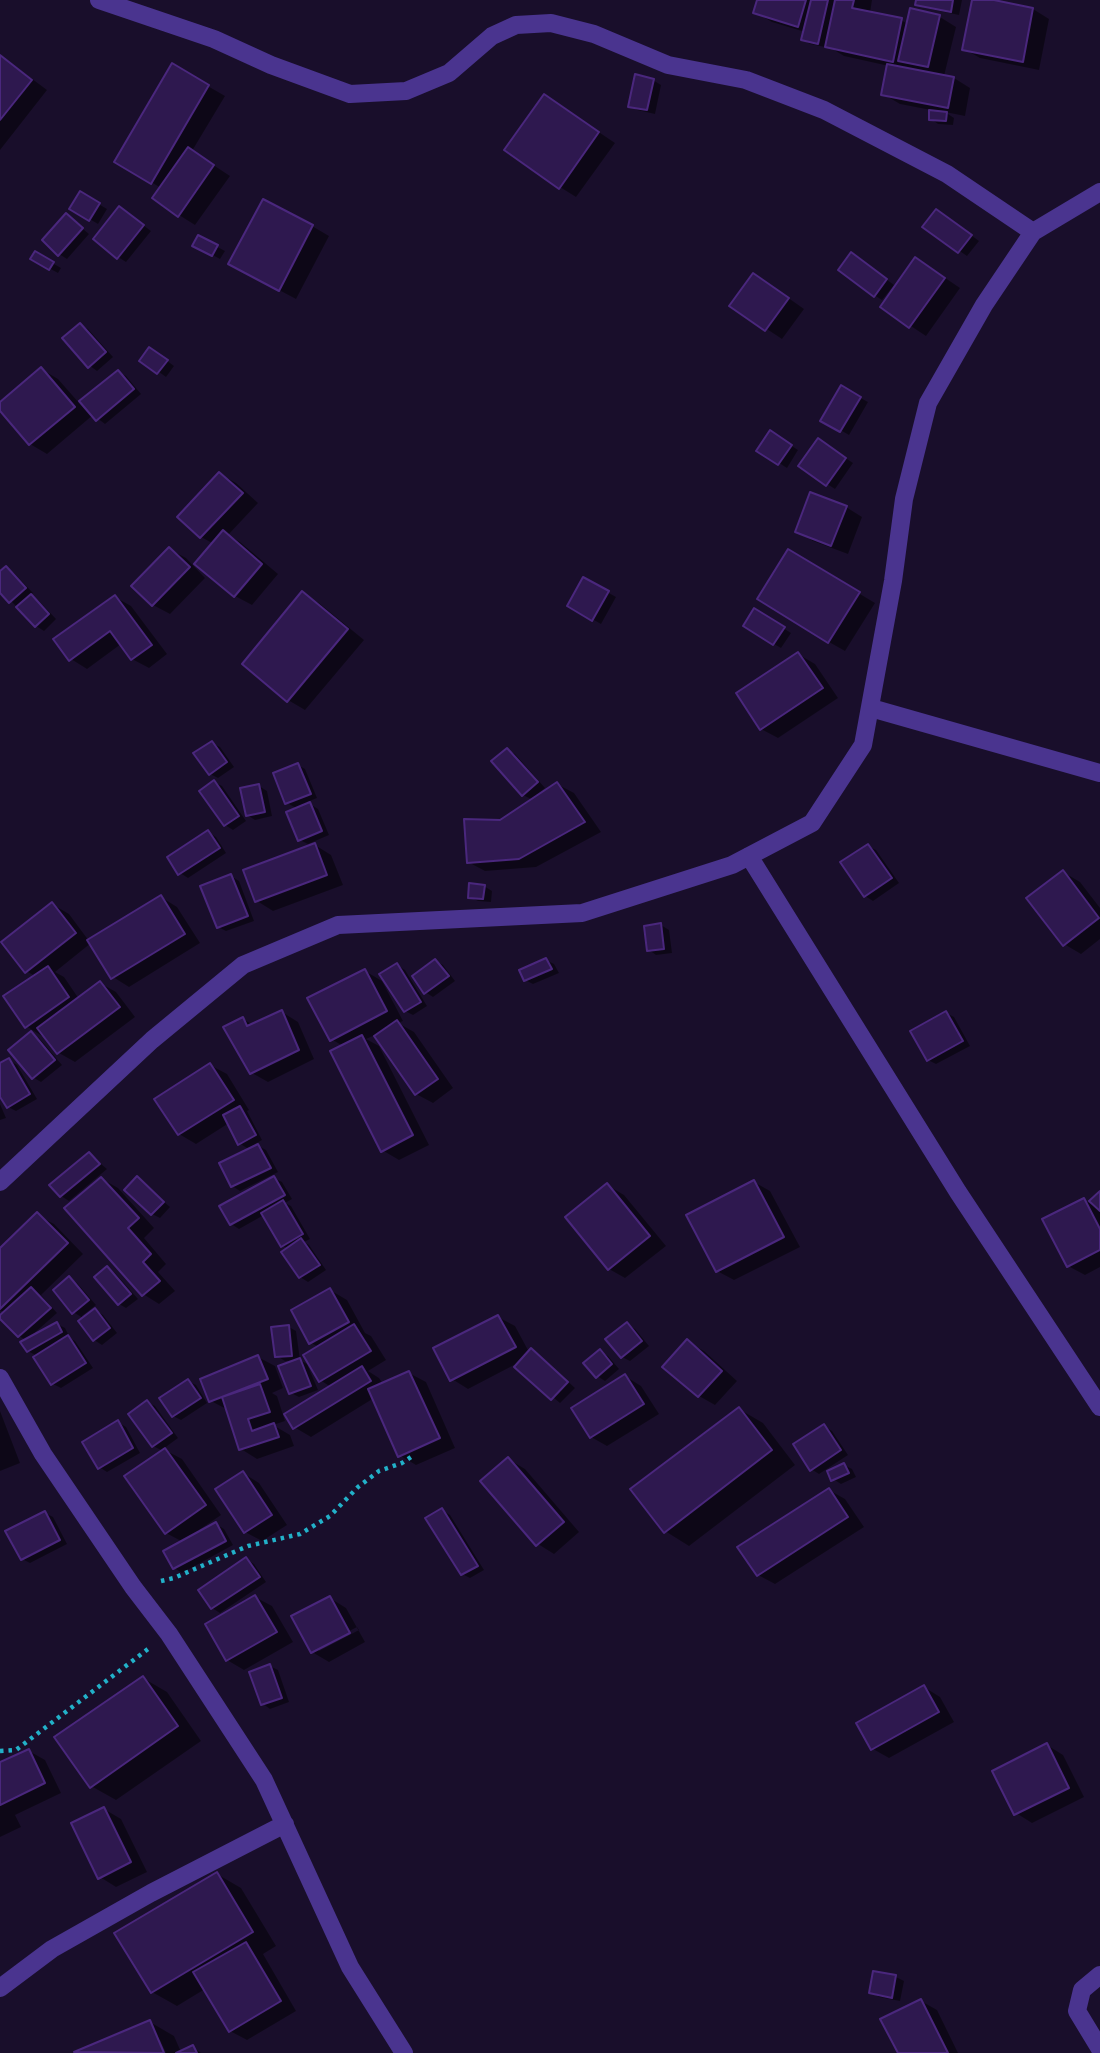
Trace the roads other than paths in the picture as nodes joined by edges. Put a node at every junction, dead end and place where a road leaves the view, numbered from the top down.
1 (99, 0) edge
2 (1100, 192) edge
3 (1033, 232) junction
4 (872, 708) junction
5 (1100, 773) edge
6 (749, 856) junction
7 (0, 1182) edge
8 (0, 1378) edge
9 (1100, 1407) edge
10 (285, 1824) junction
11 (1100, 1975) edge
12 (0, 1988) edge
13 (1100, 2049) edge
14 (404, 2053) edge

1 - 3 street
2 - 3 street
3 - 4 street
4 - 5 street
4 - 6 street
6 - 7 street
6 - 9 street
8 - 10 street
10 - 12 street
10 - 14 street
11 - 13 street

